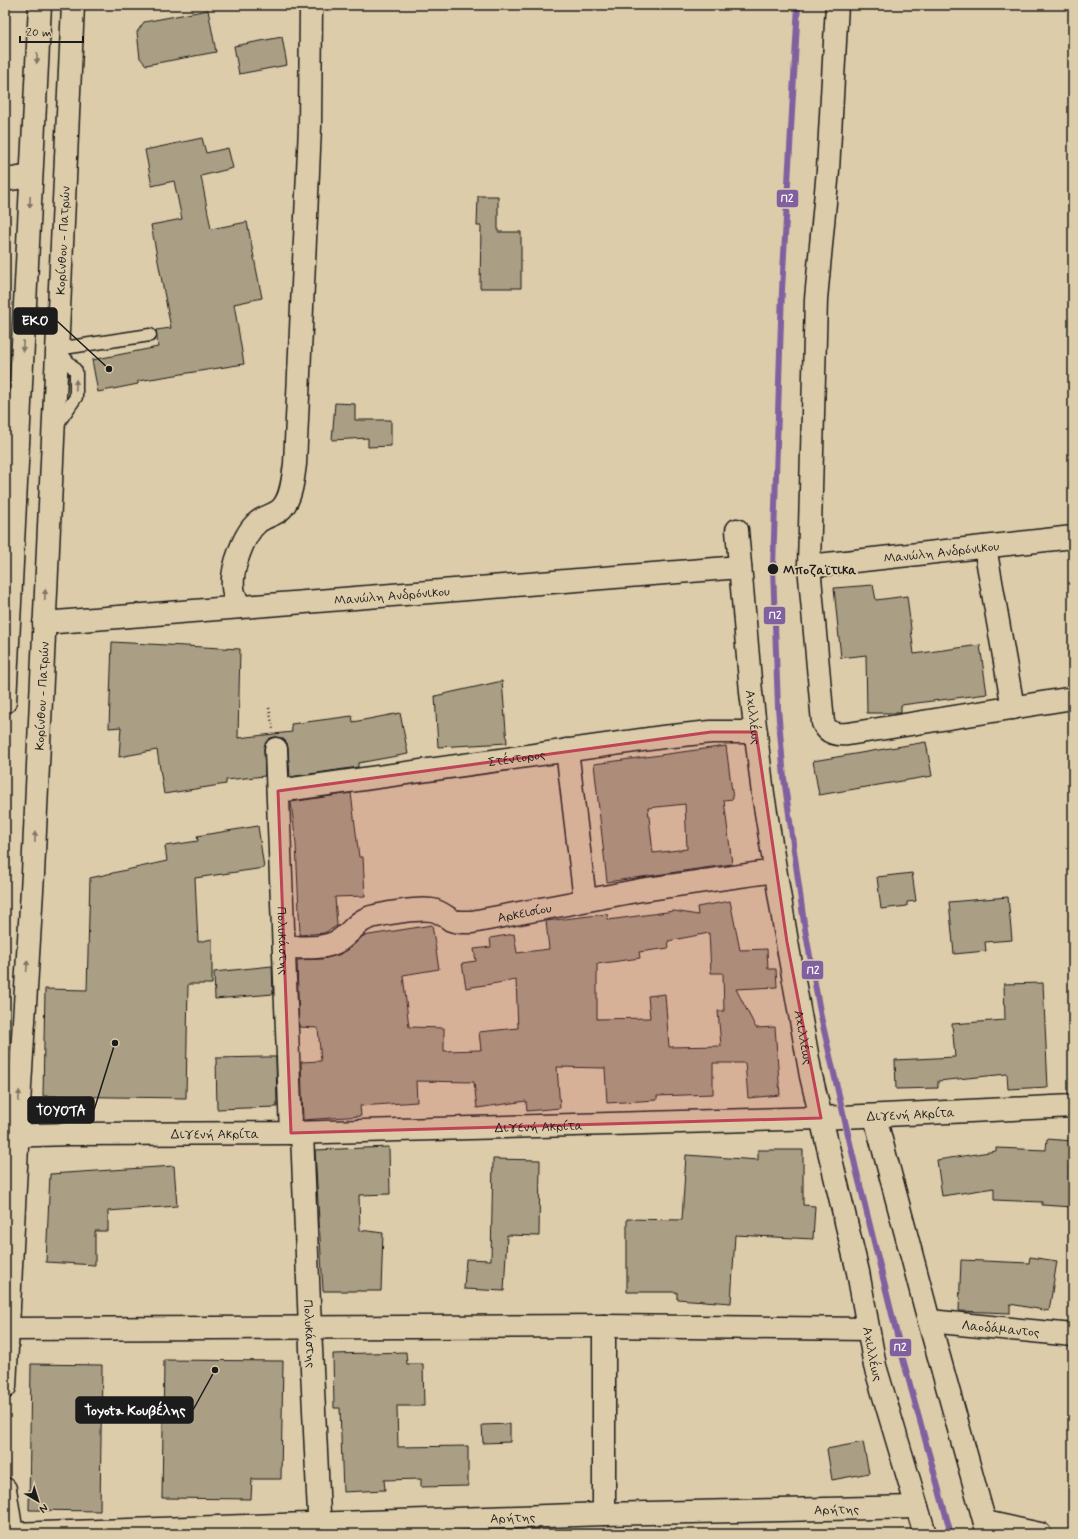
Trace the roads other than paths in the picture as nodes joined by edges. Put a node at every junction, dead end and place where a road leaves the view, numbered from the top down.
1 (40, 5) edge
2 (73, 5) edge
3 (311, 5) edge
4 (837, 5) edge
5 (31, 176) junction
6 (5, 180) edge
7 (150, 335) dead end
8 (57, 349) junction
9 (736, 530) dead end
10 (1073, 537) edge
11 (985, 547) junction
12 (809, 566) junction
13 (740, 567) junction
14 (240, 607) junction
15 (44, 623) junction
16 (1073, 698) edge
17 (5, 702) edge
18 (1013, 708) junction
19 (756, 732) junction
20 (276, 750) dead end
21 (567, 750) junction
22 (278, 791) junction
23 (775, 871) junction
24 (585, 900) junction
25 (284, 946) junction
26 (1073, 1106) edge
27 (875, 1117) junction
28 (821, 1118) junction
29 (297, 1133) junction
30 (11, 1135) edge
31 (929, 1321) junction
32 (604, 1326) junction
33 (310, 1328) junction
34 (9, 1329) junction
35 (868, 1329) junction
36 (1073, 1335) edge
37 (5, 1387) edge
38 (5, 1489) edge
39 (917, 1507) junction
40 (604, 1514) junction
41 (986, 1528) edge
42 (320, 1529) edge
43 (12, 1534) edge
44 (925, 1534) edge
45 (1040, 1534) edge

1 -> 5 main road
2 - 8 main road, Κορίνθου - Πατρών
3 - 14 main road
4 - 12 main road
5 - 6 main road
5 -> 17 main road
7 - 8 lane
15 -> 8 main road, Κορίνθου - Πατρών
9 - 13 main road, Αχιλλέως
10 - 11 main road, Μανώλη Ανδρόνικου
11 - 12 main road, Μανώλη Ανδρόνικου
11 - 18 main road
12 - 18 main road
13 - 14 main road, Μανώλη Ανδρόνικου
13 - 19 main road, Αχιλλέως
14 - 15 main road, Μανώλη Ανδρόνικου
30 -> 15 main road, Κορίνθου - Πατρών
16 - 18 main road
19 - 21 main road, Στέντορος
19 - 23 main road, Αχιλλέως
20 - 22 main road, Πολυκάστης
21 - 22 main road, Στέντορος
21 - 24 main road
22 - 25 main road, Πολυκάστης
23 - 24 main road, Αρκεισίου
23 - 28 main road, Αχιλλέως
24 - 25 main road, Αρκεισίου
25 - 29 main road, Πολυκάστης
26 - 27 main road, Διγενή Ακρίτα
27 - 28 main road, Διγενή Ακρίτα
27 - 31 main road
28 - 29 main road, Διγενή Ακρίτα
28 - 35 main road, Αχιλλέως
29 - 30 main road, Διγενή Ακρίτα
29 - 33 main road, Πολυκάστης
30 - 34 main road, Κορίνθου - Πατρών
31 - 36 main road, Λαοδάμαντος
31 - 41 main road
32 - 33 main road
32 - 35 main road
32 - 40 main road
33 - 34 main road
33 - 42 main road, Πολυκάστης
34 - 37 main road, Κορίνθου - Πατρών
35 - 39 main road, Αχιλλέως
38 - 43 main road
39 - 40 main road, Αρήτης
39 - 44 main road, Αχιλλέως
40 - 42 main road, Αρήτης
41 - 45 main road
42 - 43 main road, Αρήτης

